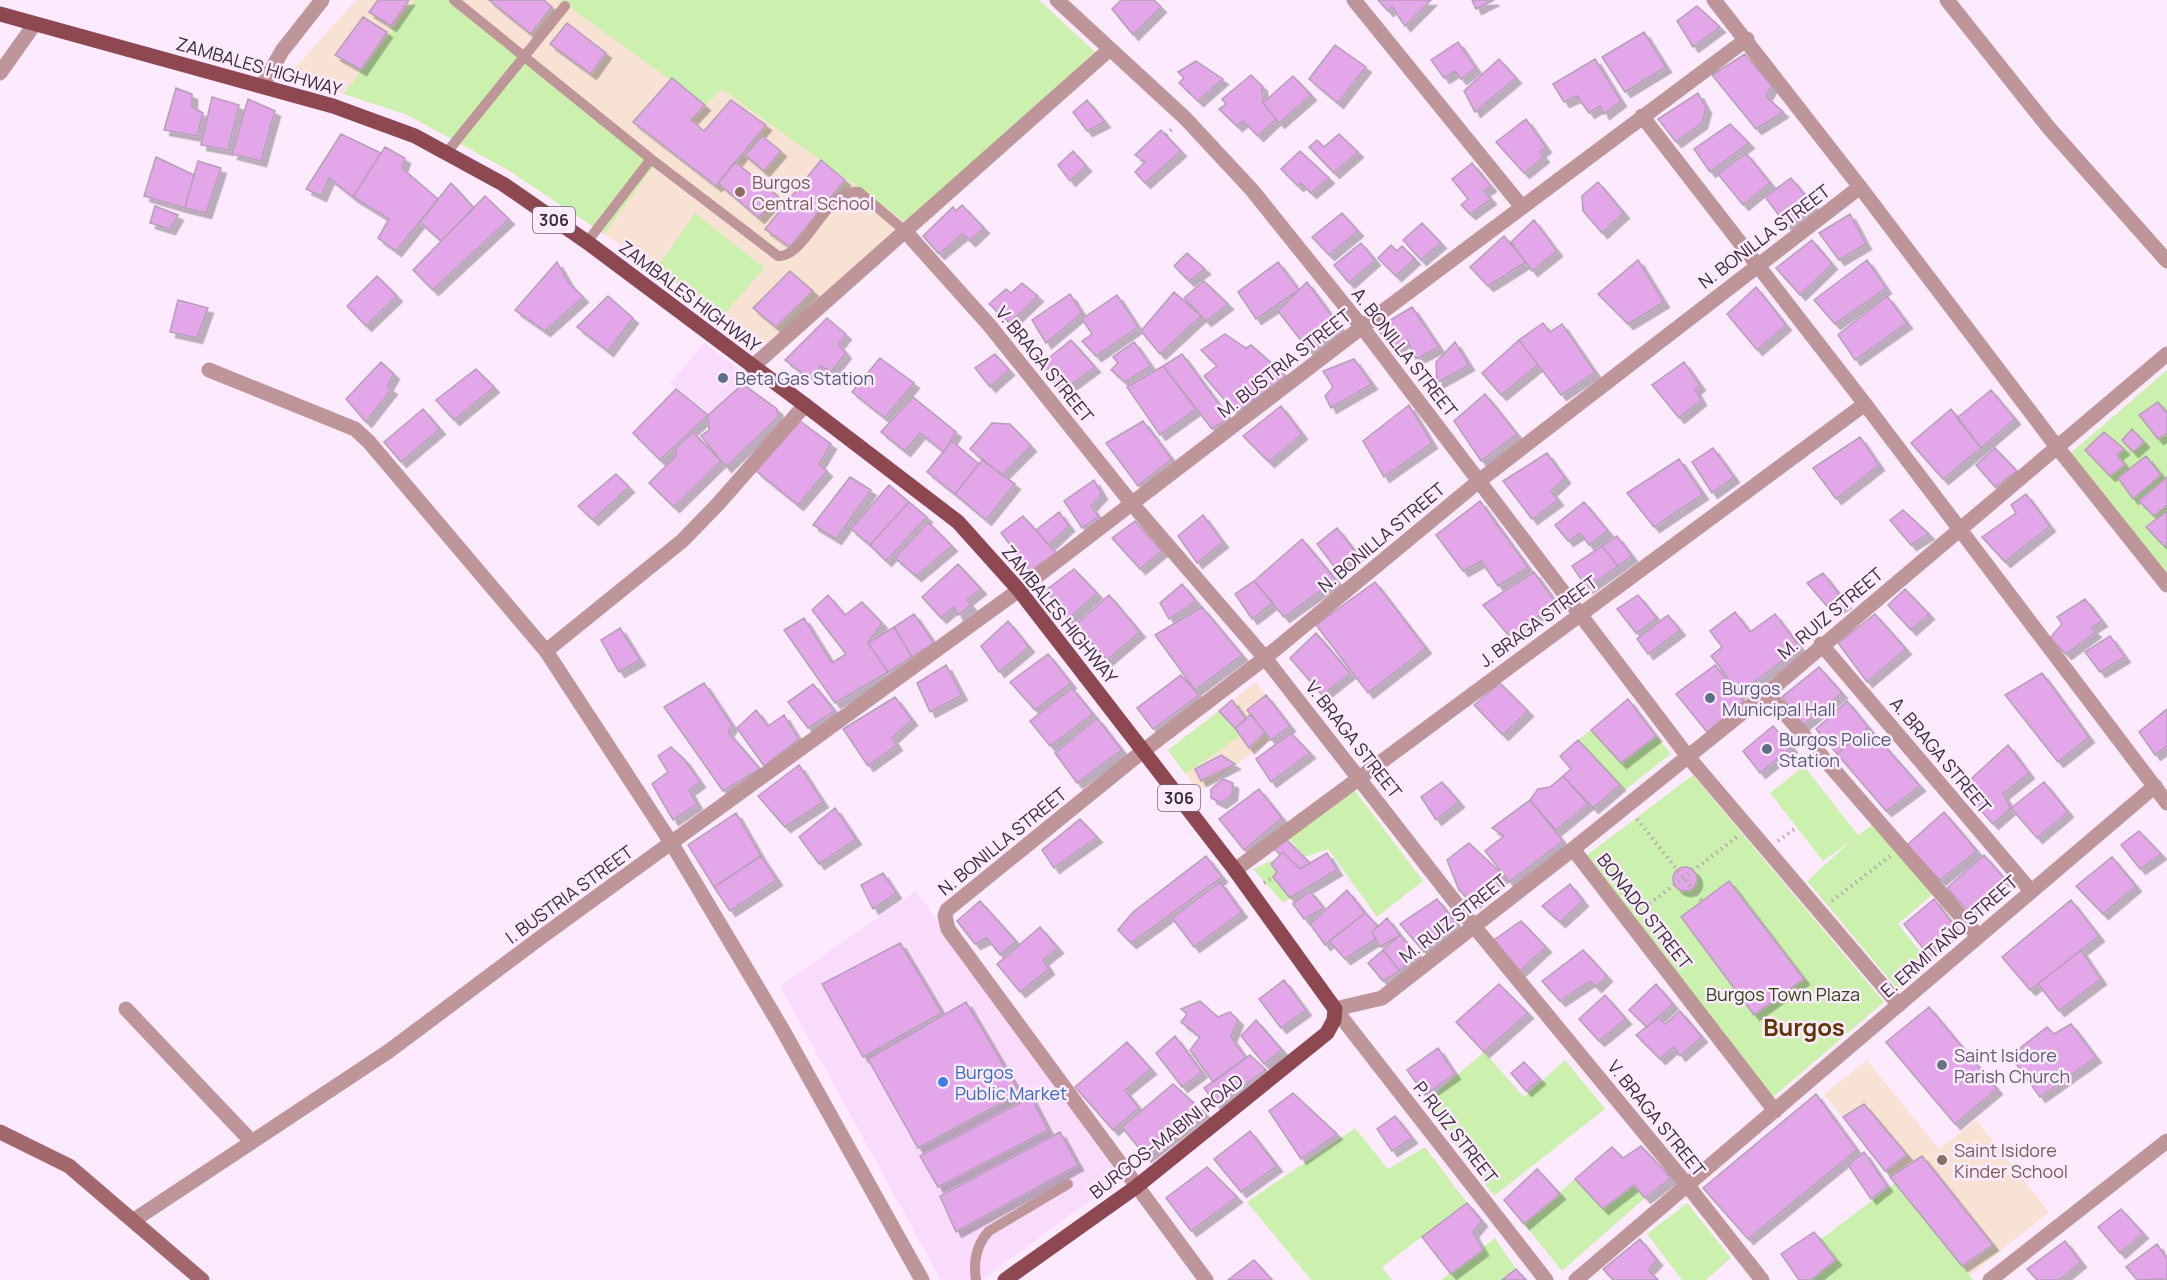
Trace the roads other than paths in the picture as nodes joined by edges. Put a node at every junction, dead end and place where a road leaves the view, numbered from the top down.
1 (322, 0) edge
2 (454, 0) edge
3 (1057, 0) edge
4 (1354, 0) edge
5 (1714, 0) edge
6 (1947, 0) edge
7 (565, 6) dead end
8 (0, 14) edge
9 (34, 25) junction
10 (1747, 39) junction
11 (1110, 49) junction
12 (526, 56) junction
13 (0, 73) edge
14 (262, 86) junction
15 (1642, 116) junction
16 (447, 152) junction
17 (651, 159) junction
18 (1860, 187) junction
19 (1521, 207) junction
20 (905, 231) junction
21 (586, 242) junction
22 (2167, 261) edge
23 (1758, 264) junction
24 (1362, 327) junction
25 (2167, 354) edge
26 (752, 367) junction
27 (209, 370) dead end
28 (1865, 404) junction
29 (805, 405) junction
30 (2057, 447) junction
31 (1479, 481) junction
32 (1133, 505) junction
33 (1960, 529) junction
34 (2167, 585) edge
35 (1020, 590) junction
36 (1579, 615) junction
37 (1821, 644) junction
38 (546, 651) junction
39 (1265, 658) junction
40 (1767, 693) junction
41 (1143, 751) junction
42 (1689, 758) junction
43 (1360, 777) junction
44 (2155, 786) junction
45 (2167, 803) edge
46 (672, 844) junction
47 (1573, 849) junction
48 (1235, 870) junction
49 (2031, 891) junction
50 (1473, 925) junction
51 (1978, 936) junction
52 (1899, 1005) junction
53 (126, 1009) dead end
54 (1335, 1009) junction
55 (1775, 1111) junction
56 (0, 1132) edge
57 (251, 1141) junction
58 (2167, 1141) edge
59 (1068, 1184) dead end
60 (1688, 1186) junction
61 (1136, 1187) junction
62 (134, 1220) junction
63 (202, 1280) edge
64 (922, 1280) edge
65 (976, 1280) edge
66 (1005, 1280) edge
67 (1206, 1280) edge
68 (1546, 1280) edge
69 (1576, 1280) edge
70 (1762, 1280) edge
71 (1990, 1280) edge

1 - 14 street
2 - 12 lane
3 - 11 street, A. BONILLA STREET
4 - 19 street
5 - 10 street
6 - 22 street
7 - 12 lane
8 - 9 main road, ZAMBALES HIGHWAY / 306
9 - 13 street
9 - 14 main road, ZAMBALES HIGHWAY / 306
10 - 15 street, M. BUSTRIA STREET
10 - 18 street
11 - 20 street
11 - 24 street, A. BONILLA STREET
12 - 16 lane
12 - 17 lane
14 - 16 main road, ZAMBALES HIGHWAY / 306
15 - 19 street, M. BUSTRIA STREET
15 - 23 street
16 - 21 main road, ZAMBALES HIGHWAY / 306
17 - 20 lane
17 - 21 lane
18 - 23 street, N. BONILLA STREET
18 - 30 street
19 - 24 street, M. BUSTRIA STREET
20 - 26 street
20 - 32 street, V. BRAGA STREET
21 - 26 main road, ZAMBALES HIGHWAY / 306
23 - 28 street
23 - 31 street, N. BONILLA STREET
24 - 31 street, A. BONILLA STREET
24 - 32 street, M. BUSTRIA STREET
25 - 30 street, M. RUIZ STREET
26 - 29 main road, ZAMBALES HIGHWAY / 306
27 - 38 street
28 - 33 street
28 - 36 street, J. BRAGA STREET
29 - 35 main road, ZAMBALES HIGHWAY / 306
29 - 38 street
30 - 33 street, M. RUIZ STREET
30 - 34 street
31 - 36 street, A. BONILLA STREET
31 - 39 street, N. BONILLA STREET
32 - 35 street, M. BUSTRIA STREET
32 - 39 street, V. BRAGA STREET
33 - 37 street, M. RUIZ STREET
33 - 44 street
35 - 41 main road, ZAMBALES HIGHWAY / 306
35 - 46 street, I. BUSTRIA STREET
36 - 42 street, A. BONILLA STREET
36 - 43 street, J. BRAGA STREET
37 - 40 street, M. RUIZ STREET
37 - 49 street, A. BRAGA STREET
38 - 46 street
39 - 41 street, N. BONILLA STREET
39 - 43 street, V. BRAGA STREET
40 - 42 street, M. RUIZ STREET
40 - 51 street
41 - 48 main road, ZAMBALES HIGHWAY / 306
41 - 61 street, N. BONILLA STREET
42 - 47 street, M. RUIZ STREET
42 - 52 street, A. BONILLA STREET
43 - 48 street, J. BRAGA STREET
43 - 50 street, V. BRAGA STREET
44 - 45 street
44 - 49 street, E. ERMITAÑO STREET
46 - 57 street, I. BUSTRIA STREET
46 - 64 street
47 - 50 street, M. RUIZ STREET
47 - 55 street, BONADO STREET
48 - 54 main road, ZAMBALES HIGHWAY / 306
49 - 51 street, E. ERMITAÑO STREET
50 - 54 street, M. RUIZ STREET
50 - 60 street, V. BRAGA STREET
51 - 52 street, E. ERMITAÑO STREET
52 - 55 street, E. ERMITAÑO STREET
53 - 57 street
54 - 61 main road, BURGOS-MABINI ROAD
54 - 68 street, P. RUIZ STREET
55 - 60 street, E. ERMITAÑO STREET
56 - 62 street
57 - 62 street, I. BUSTRIA STREET
58 - 71 street
59 - 65 lane
60 - 69 street, E. ERMITAÑO STREET
60 - 70 street, V. BRAGA STREET
61 - 66 main road, BURGOS-MABINI ROAD
61 - 67 street
62 - 63 street

